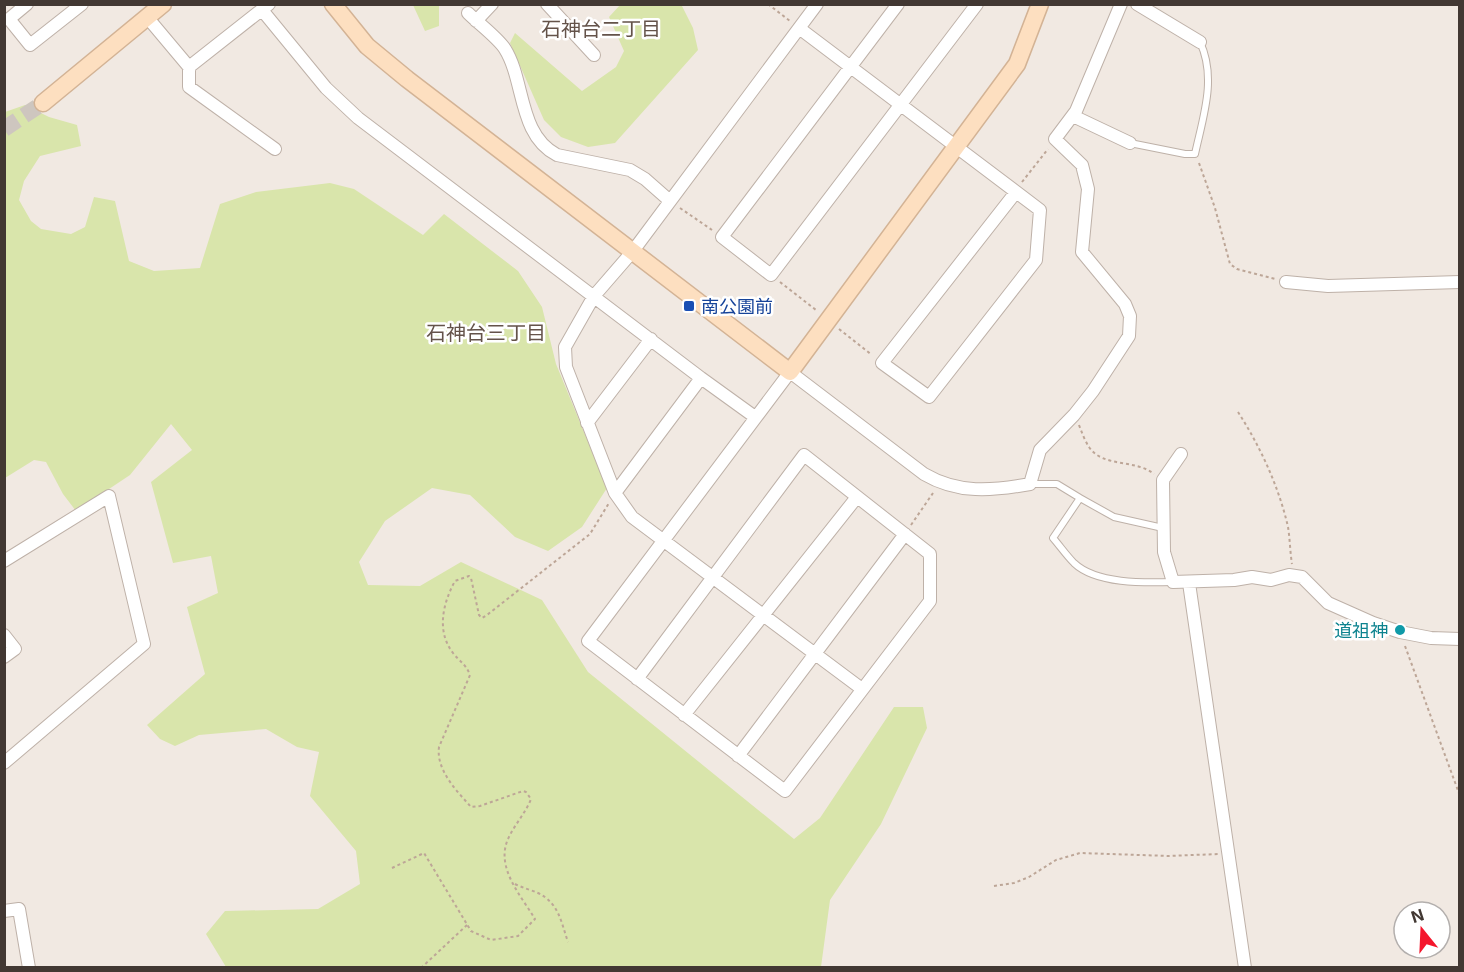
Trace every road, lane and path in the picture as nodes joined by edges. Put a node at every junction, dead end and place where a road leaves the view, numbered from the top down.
1 (27, 4) edge
2 (82, 4) edge
3 (163, 4) edge
4 (333, 4) edge
5 (492, 4) edge
6 (546, 4) edge
7 (768, 4) edge
8 (817, 4) edge
9 (898, 4) edge
10 (977, 4) edge
11 (1040, 4) edge
12 (1121, 4) edge
13 (1137, 4) edge
14 (265, 7) edge
15 (7, 17) edge
16 (147, 18) junction
17 (799, 28) junction
18 (1200, 42) joint
19 (594, 55) dead end
20 (189, 67) junction
21 (852, 68) junction
22 (43, 103) tunnel mouth
23 (902, 105) junction
24 (1073, 116) junction
25 (1055, 139) junction
26 (1131, 143) joint
27 (957, 147) junction
28 (275, 149) dead end
29 (1196, 154) junction
30 (1016, 192) junction
31 (670, 201) junction
32 (722, 237) junction
33 (633, 251) junction
34 (1286, 282) joint
35 (1460, 282) edge
36 (594, 297) junction
37 (651, 339) junction
38 (790, 372) junction
39 (700, 378) junction
40 (1238, 412) dead end
41 (1074, 414) junction
42 (755, 417) junction
43 (587, 423) junction
44 (1181, 454) dead end
45 (1162, 480) junction
46 (940, 483) junction
47 (1030, 484) junction
48 (615, 493) junction
49 (857, 496) junction
50 (1080, 498) junction
51 (1163, 528) junction
52 (905, 534) junction
53 (663, 540) junction
54 (4, 561) edge
55 (1293, 576) junction
56 (713, 578) junction
57 (1173, 582) junction
58 (1189, 583) junction
59 (763, 614) junction
60 (1400, 632) junction
61 (4, 635) edge
62 (1460, 639) edge
63 (814, 653) junction
64 (4, 657) edge
65 (637, 679) junction
66 (862, 689) junction
67 (684, 715) junction
68 (738, 756) junction
69 (4, 763) edge
70 (1460, 796) edge
71 (1228, 854) junction
72 (392, 868) dead end
73 (513, 882) junction
74 (994, 886) dead end
75 (4, 911) edge
76 (468, 925) junction
77 (568, 942) dead end
78 (28, 968) edge
79 (422, 968) edge
80 (1245, 968) edge

1 - 15 street
2 - 15 street
3 - 16 street
4 - 33 street
5 - 31 street
6 - 19 street
7 - 17 path
8 - 17 street
9 - 21 street
10 - 23 street
11 - 27 street
12 - 24 street
13 - 18 street
14 - 20 street
14 - 36 street
16 - 20 street
16 - 22 street
17 - 21 street
17 - 31 street
18 - 29 lane
20 - 28 street
21 - 23 street
21 - 32 street
23 - 27 street
23 - 32 street
24 - 25 street
24 - 26 street
25 - 30 path
25 - 41 street
26 - 29 lane
27 - 30 street
27 - 38 street
29 - 34 path
30 - 30 street
31 - 32 path
31 - 33 street
33 - 36 street
33 - 38 street
34 - 35 street
36 - 37 street
36 - 43 street
37 - 39 street
37 - 43 street
38 - 42 street
38 - 46 street
39 - 42 street
39 - 48 street
40 - 55 path
41 - 45 path
41 - 47 street
42 - 53 street
43 - 48 street
44 - 45 street
45 - 51 street
46 - 47 street
46 - 52 path
47 - 50 lane
48 - 53 street
48 - 73 path
49 - 52 street
49 - 56 street
49 - 59 street
50 - 51 lane
50 - 57 lane
51 - 57 street
52 - 63 street
52 - 66 street
53 - 56 street
53 - 65 street
54 - 69 street
55 - 58 street
55 - 60 street
56 - 59 street
56 - 65 street
57 - 58 street
58 - 71 street
59 - 63 street
59 - 67 street
60 - 62 street
60 - 70 path
61 - 64 street
63 - 66 street
63 - 68 street
65 - 67 street
66 - 68 street
67 - 68 street
71 - 74 path
71 - 80 street
72 - 76 path
73 - 76 path
73 - 77 path
75 - 78 street
76 - 79 path

